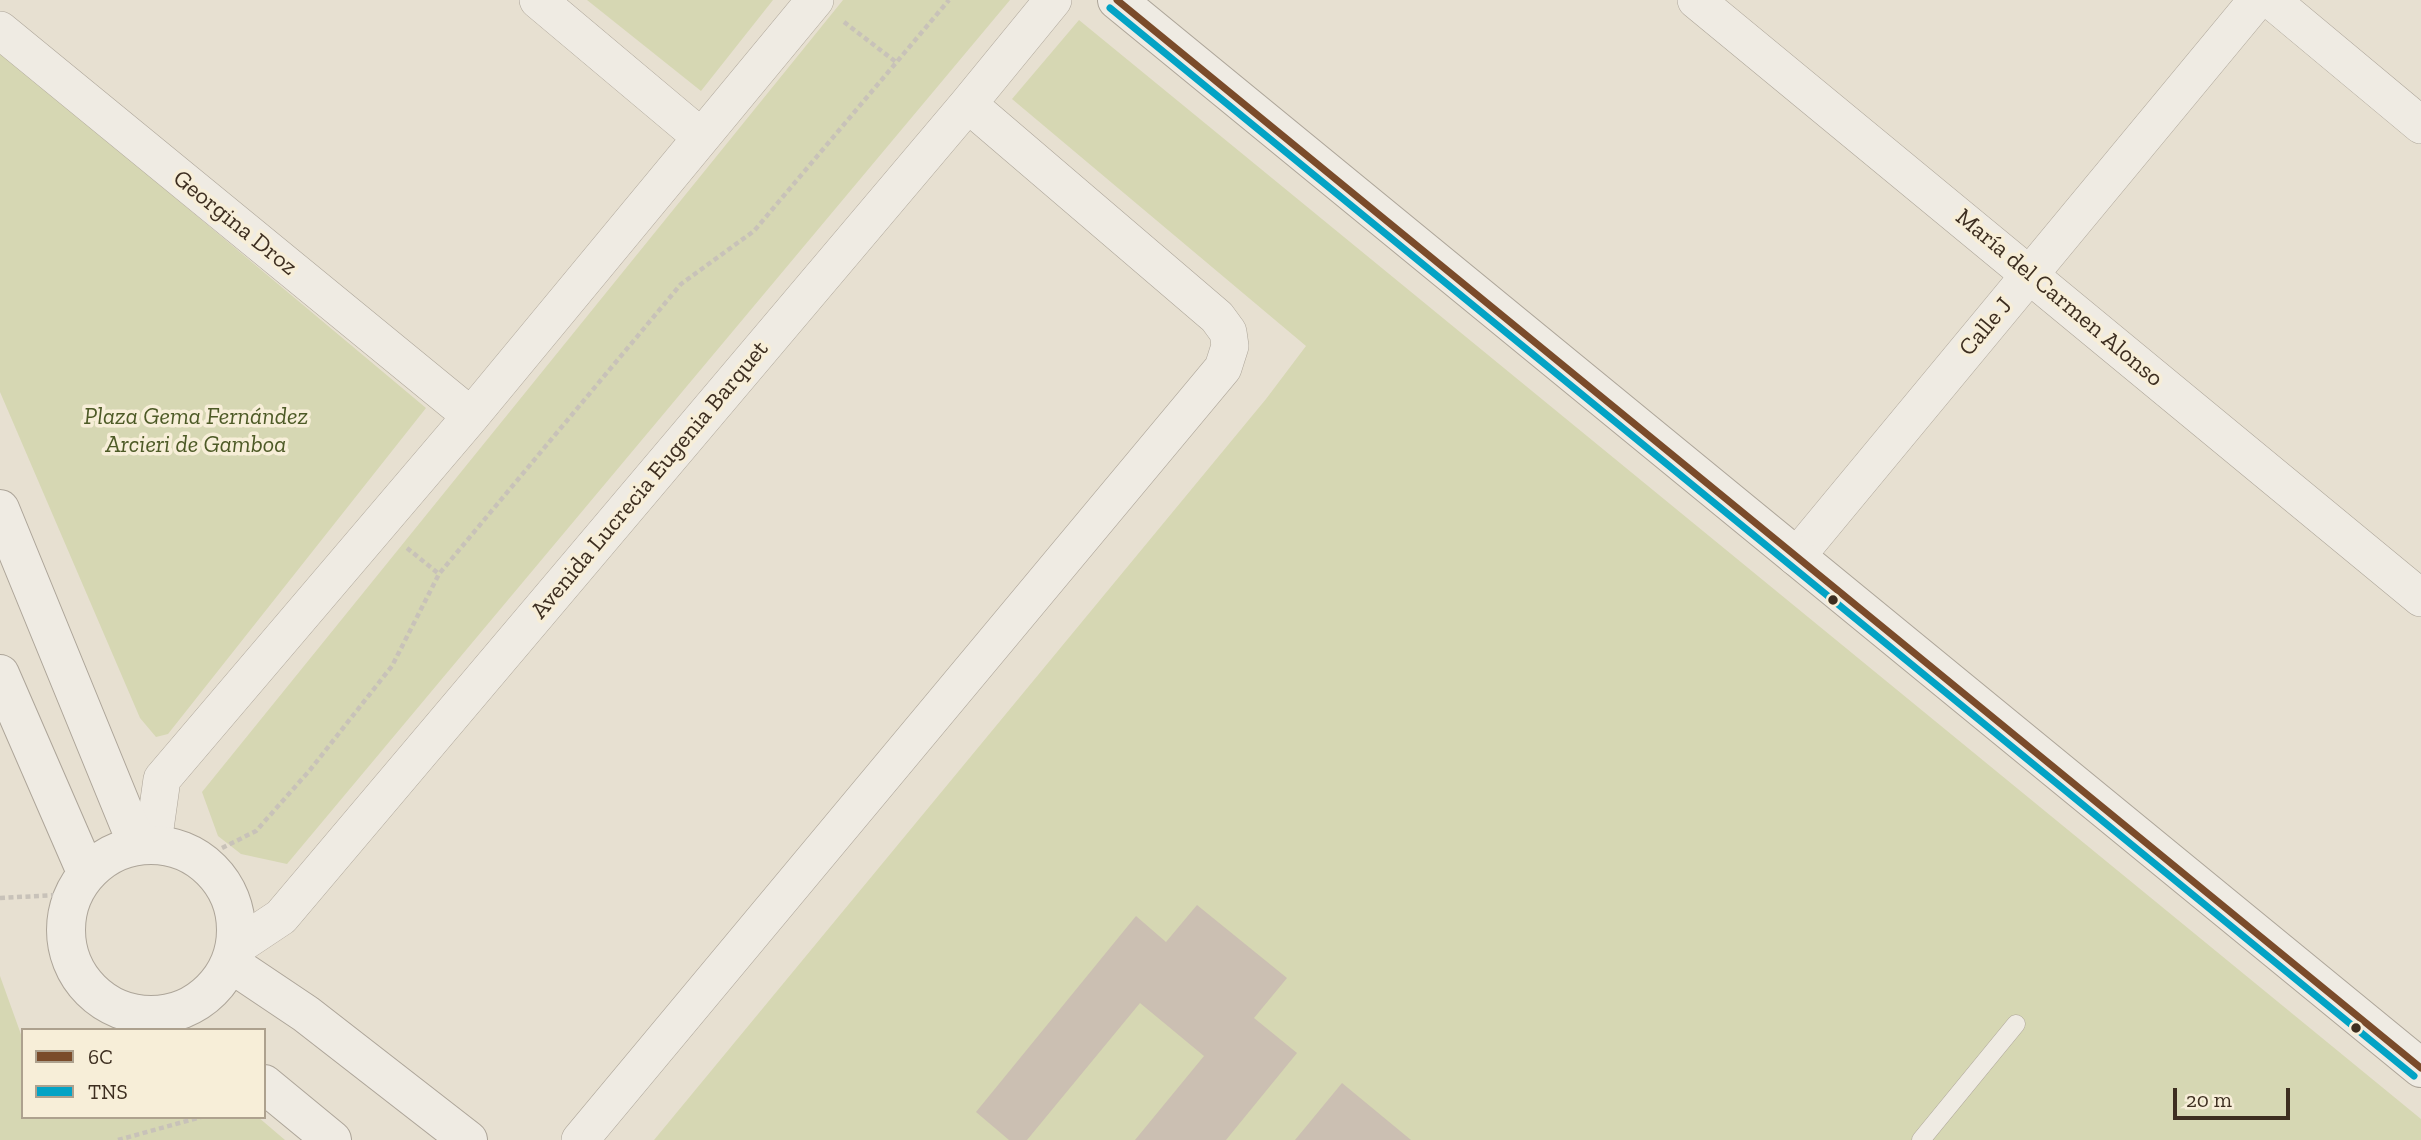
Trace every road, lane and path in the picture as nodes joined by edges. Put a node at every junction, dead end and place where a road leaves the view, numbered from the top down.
1 (538, 0) edge
2 (949, 0) edge
3 (1053, 0) edge
4 (1117, 0) edge
5 (1696, 0) edge
6 (2257, 0) edge
7 (2271, 0) edge
8 (826, 8) edge
9 (0, 30) edge
10 (896, 62) junction
11 (968, 104) junction
12 (2421, 125) edge
13 (701, 137) junction
14 (2030, 273) junction
15 (471, 416) junction
16 (0, 509) edge
17 (1796, 557) junction
18 (2421, 598) edge
19 (0, 674) edge
20 (145, 844) junction
21 (222, 848) dead end
22 (79, 883) junction
23 (0, 898) edge
24 (233, 955) junction
25 (195, 1020) edge
26 (2016, 1024) dead end
27 (2419, 1064) edge
28 (266, 1086) edge
29 (194, 1119) edge
30 (118, 1140) edge
31 (332, 1140) edge
32 (468, 1140) edge
33 (580, 1140) edge
34 (1922, 1140) edge

1 - 13 street
2 - 10 path
3 - 11 street, Avenida Lucrecia Eugenia Barquet
4 - 17 street
5 - 14 street, María del Carmen Alonso
6 - 14 street, Calle J
7 - 12 street
8 - 10 path
8 - 13 street
9 - 15 street, Georgina Droz
10 - 21 path
11 - 24 street, Avenida Lucrecia Eugenia Barquet
11 - 33 street
13 - 15 street
14 - 17 street, Calle J
14 - 18 street, María del Carmen Alonso
15 - 20 street
16 - 20 street
17 - 27 street
19 - 22 street
20 - 22 street
20 - 24 street
22 - 23 path
22 - 25 street
24 - 25 street
24 - 32 street
26 - 34 lane
28 - 31 street
29 - 30 path

